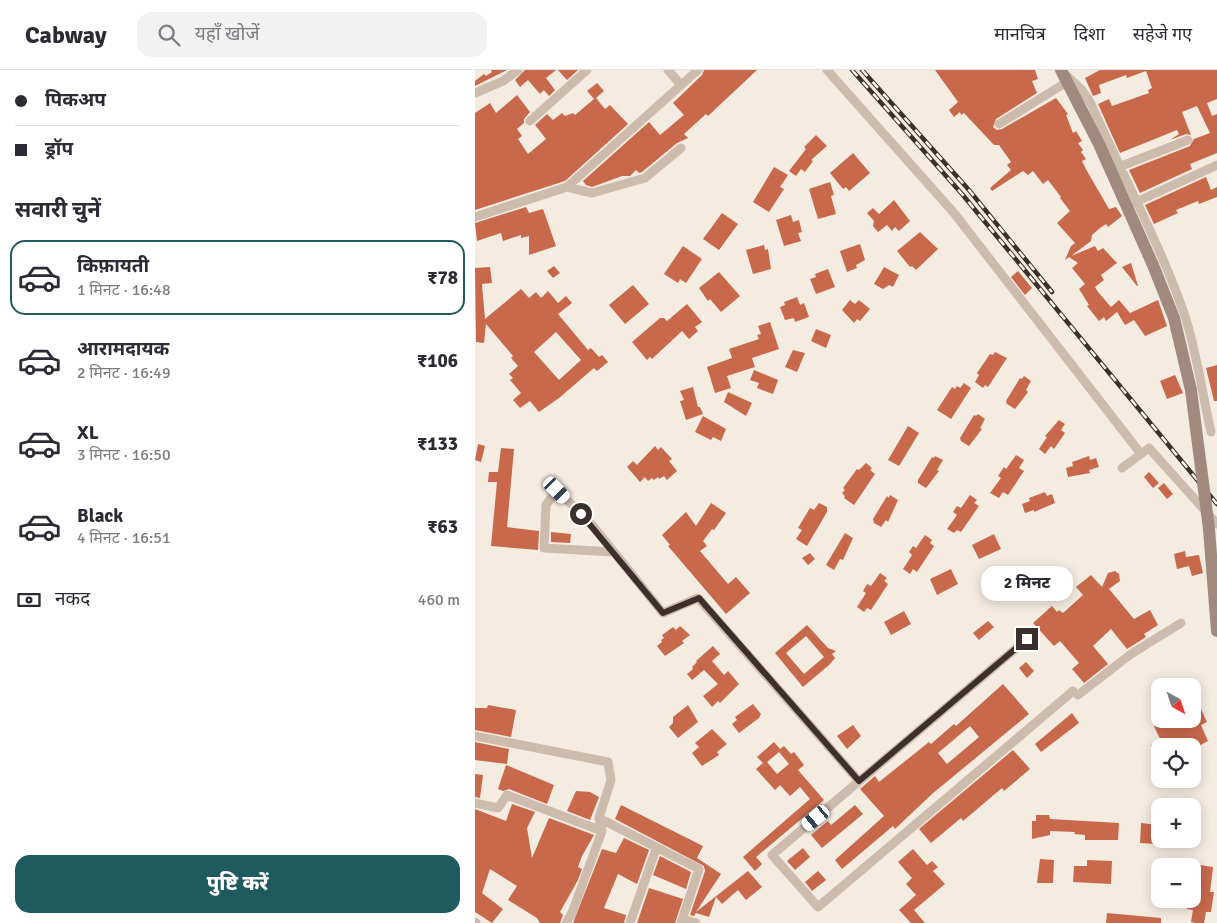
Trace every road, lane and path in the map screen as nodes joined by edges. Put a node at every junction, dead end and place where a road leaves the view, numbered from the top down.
1 (518, 70) edge
2 (587, 70) edge
3 (668, 70) edge
4 (698, 70) edge
5 (827, 70) edge
6 (1064, 74) edge
7 (681, 85) junction
8 (475, 93) edge
9 (529, 121) dead end
10 (999, 124) dead end
11 (1188, 140) dead end
12 (681, 148) dead end
13 (1217, 165) edge
14 (1119, 167) junction
15 (567, 187) junction
16 (1135, 202) junction
17 (475, 217) edge
18 (1211, 432) dead end
19 (1141, 454) junction
20 (1122, 468) dead end
21 (1217, 524) edge
22 (614, 552) junction
23 (1181, 623) dead end
24 (1217, 631) edge
25 (1027, 639) dead end
26 (475, 736) edge
27 (859, 781) junction
28 (475, 803) edge
29 (599, 818) junction
30 (602, 831) junction
31 (656, 849) junction
32 (682, 921) edge
33 (565, 923) edge
34 (630, 923) edge
35 (696, 923) edge

1 - 8 street
2 - 9 street
3 - 7 street
4 - 7 street
5 - 19 street
6 - 10 street
6 - 14 street
6 - 24 street, bridge
7 - 15 street
11 - 14 street
12 - 15 street
13 - 16 street
14 - 16 street
15 - 17 street
16 - 18 street
19 - 20 street
19 - 21 street
22 - 22 street
22 - 27 street
23 - 27 street
25 - 27 street
26 - 29 street
28 - 30 street
29 - 30 street
29 - 31 street
30 - 33 street
31 - 32 street
31 - 34 street
32 - 35 street

